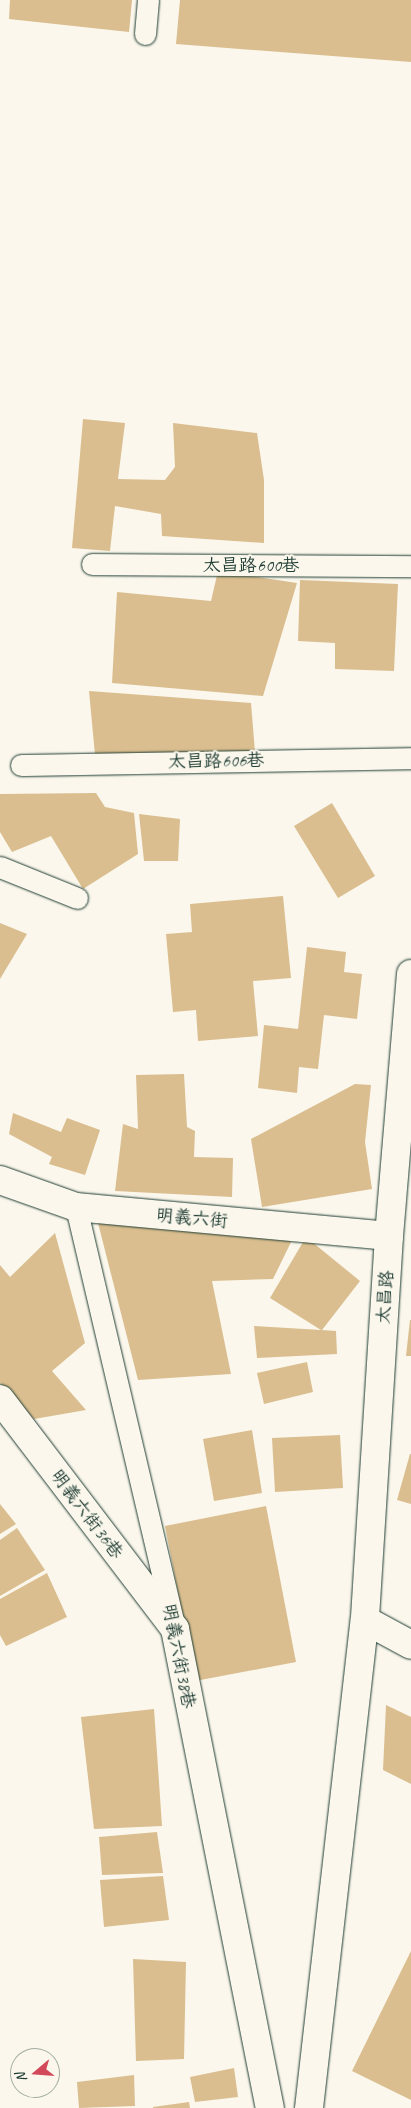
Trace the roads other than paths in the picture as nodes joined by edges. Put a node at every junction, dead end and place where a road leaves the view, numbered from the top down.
1 (148, 0) edge
2 (145, 34) dead end
3 (92, 564) dead end
4 (411, 566) edge
5 (411, 758) edge
6 (21, 765) dead end
7 (0, 867) edge
8 (77, 898) dead end
9 (411, 974) edge
10 (404, 1145) edge
11 (0, 1180) edge
12 (76, 1207) junction
13 (389, 1236) junction
14 (0, 1399) edge
15 (365, 1620) junction
16 (175, 1629) junction
17 (411, 1645) edge
18 (270, 2108) edge
19 (309, 2108) edge

1 - 2 lane
3 - 4 lane, 太昌路600巷
5 - 6 lane, 太昌路606巷
7 - 8 lane
9 - 10 street, 太昌路
10 - 13 street, 太昌路
11 - 12 street, 明義六街
12 - 13 street, 明義六街
12 - 16 lane, 明義六街38巷
13 - 15 street, 太昌路
14 - 16 street, 明義六街36巷
15 - 17 street
15 - 19 street, 太昌路
16 - 18 street, 明義六街38巷

